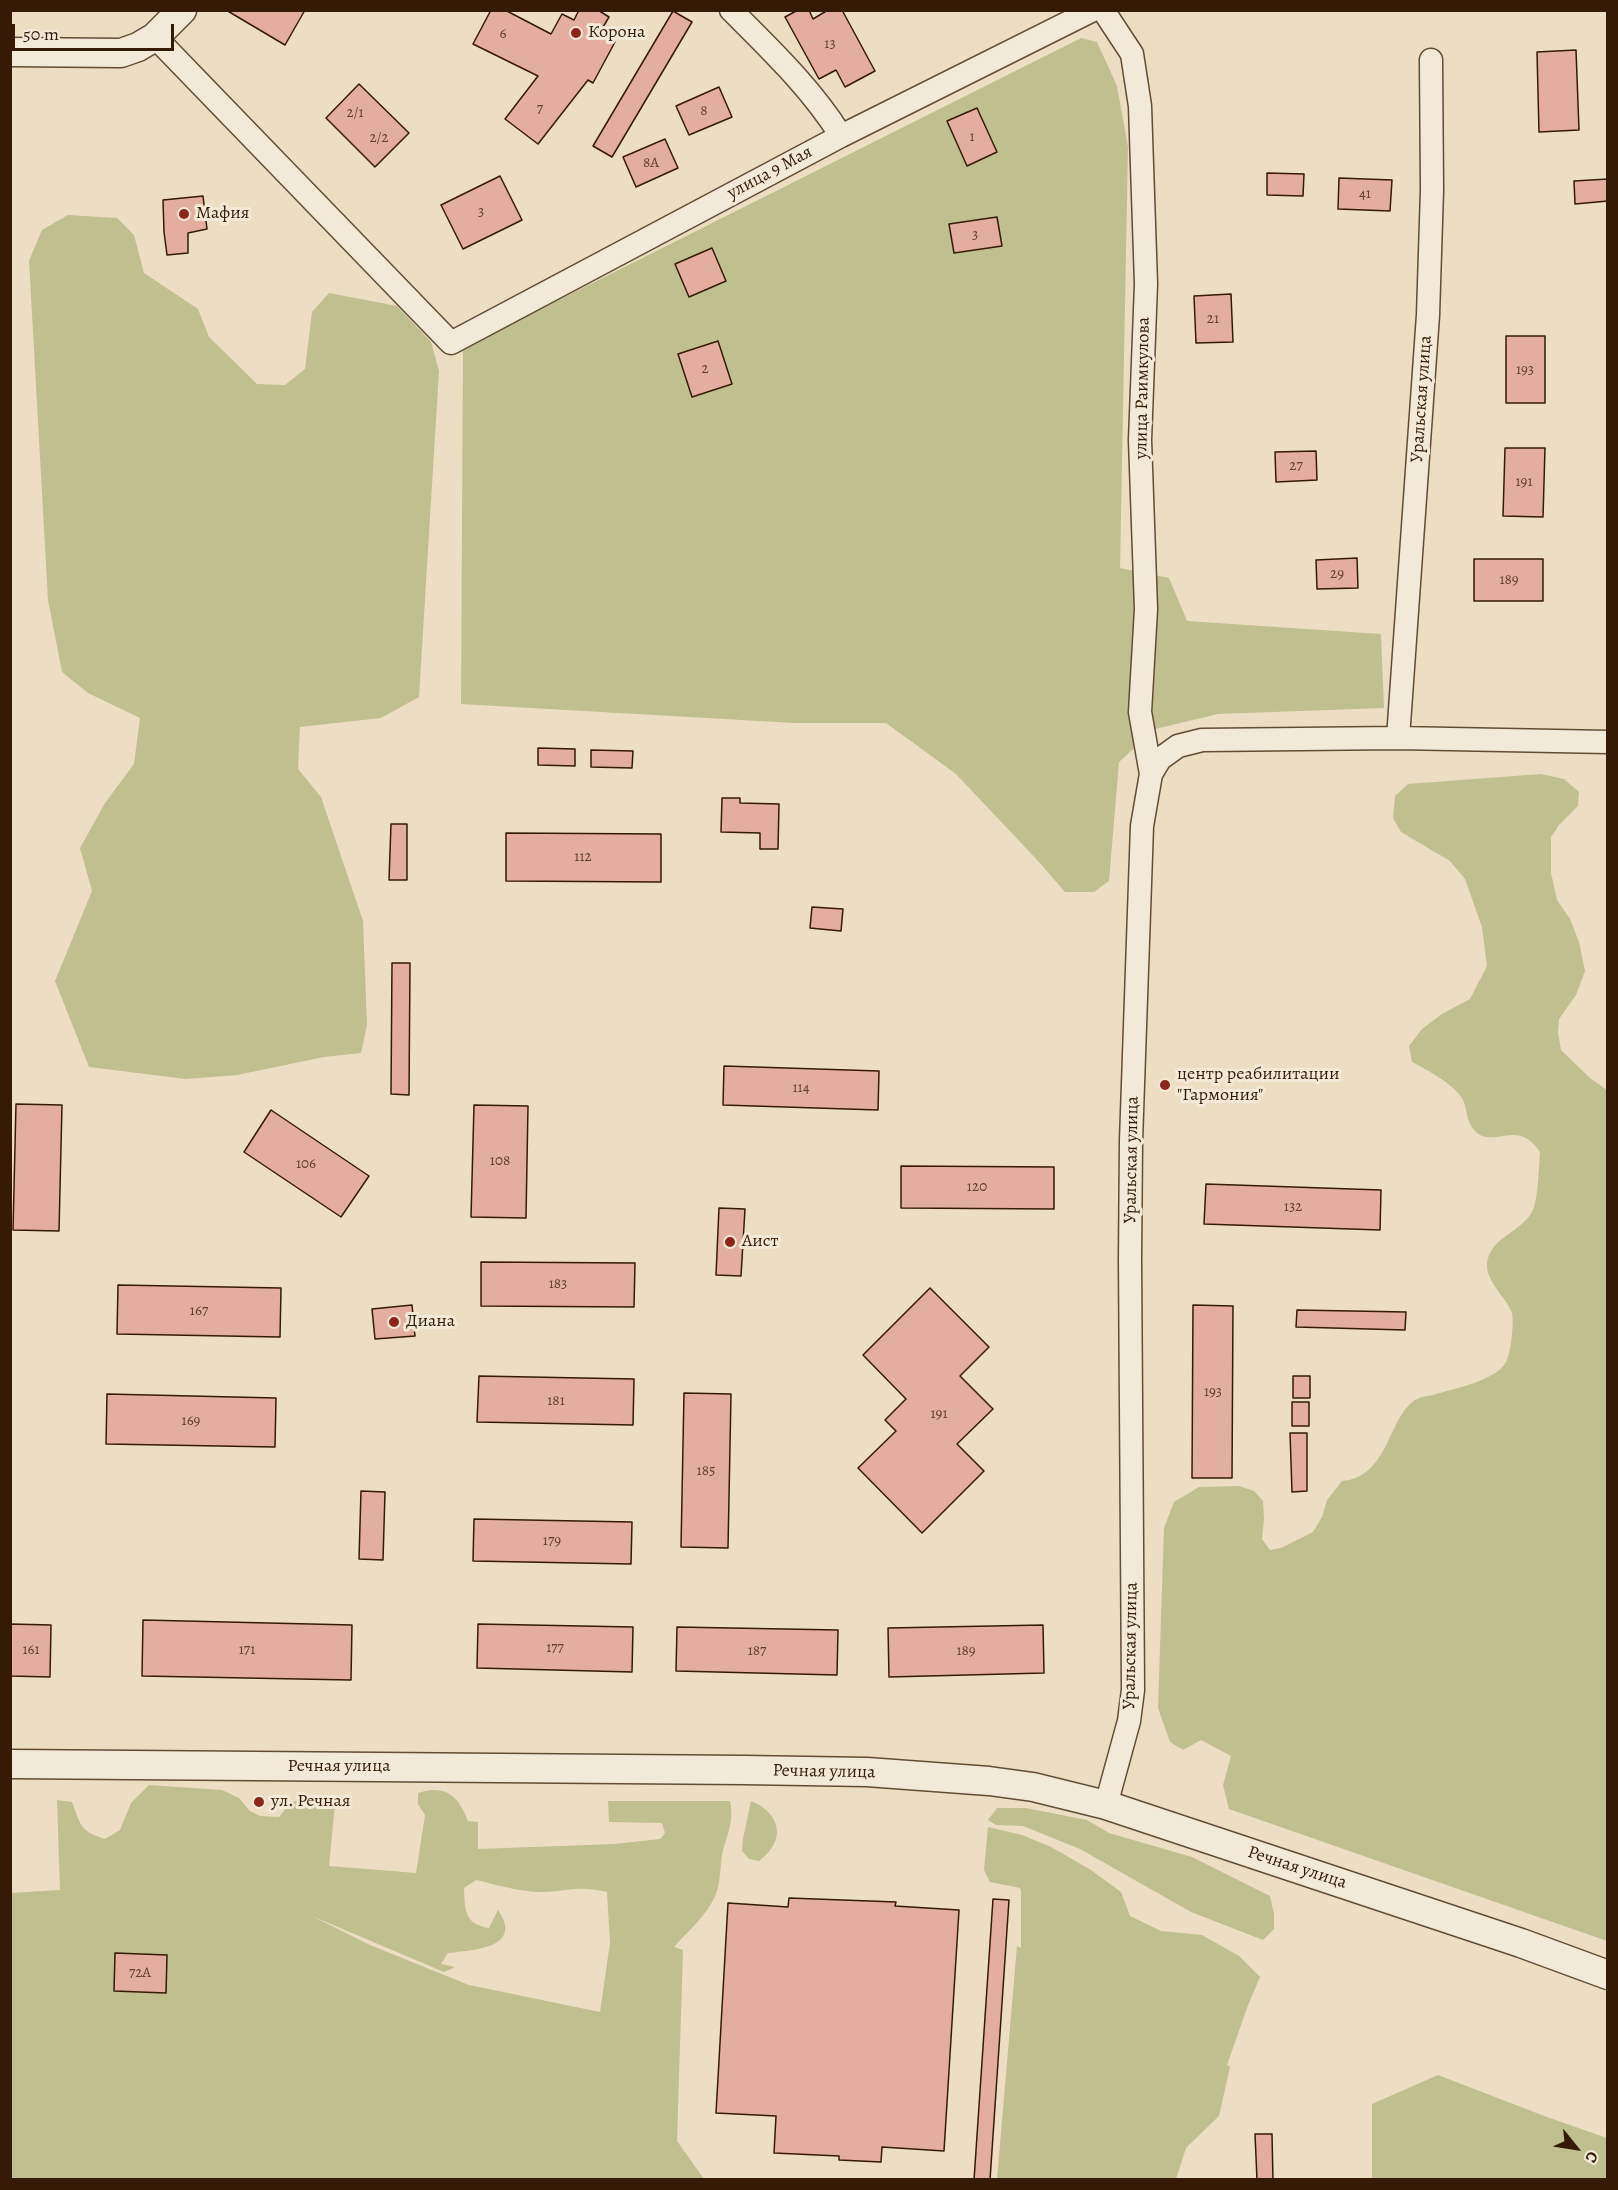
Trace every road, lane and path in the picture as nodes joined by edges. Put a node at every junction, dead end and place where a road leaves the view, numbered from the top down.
1 (182, 10) edge
2 (731, 10) edge
3 (1093, 10) edge
4 (1102, 10) edge
5 (155, 38) junction
6 (10, 52) edge
7 (1431, 60) dead end
8 (841, 136) junction
9 (1398, 738) junction
10 (1608, 742) edge
11 (1150, 774) junction
12 (10, 1764) edge
13 (1106, 1805) junction
14 (1608, 1975) edge

1 - 5 street
2 - 8 street
3 - 8 street, улица 9 Мая
4 - 11 street, улица Раимкулова
5 - 6 street
5 - 8 street, улица 9 Мая
7 - 9 street, Уральская улица
9 - 10 street
9 - 11 street
11 - 13 street, Уральская улица
12 - 13 street, Речная улица
13 - 14 street, Речная улица

